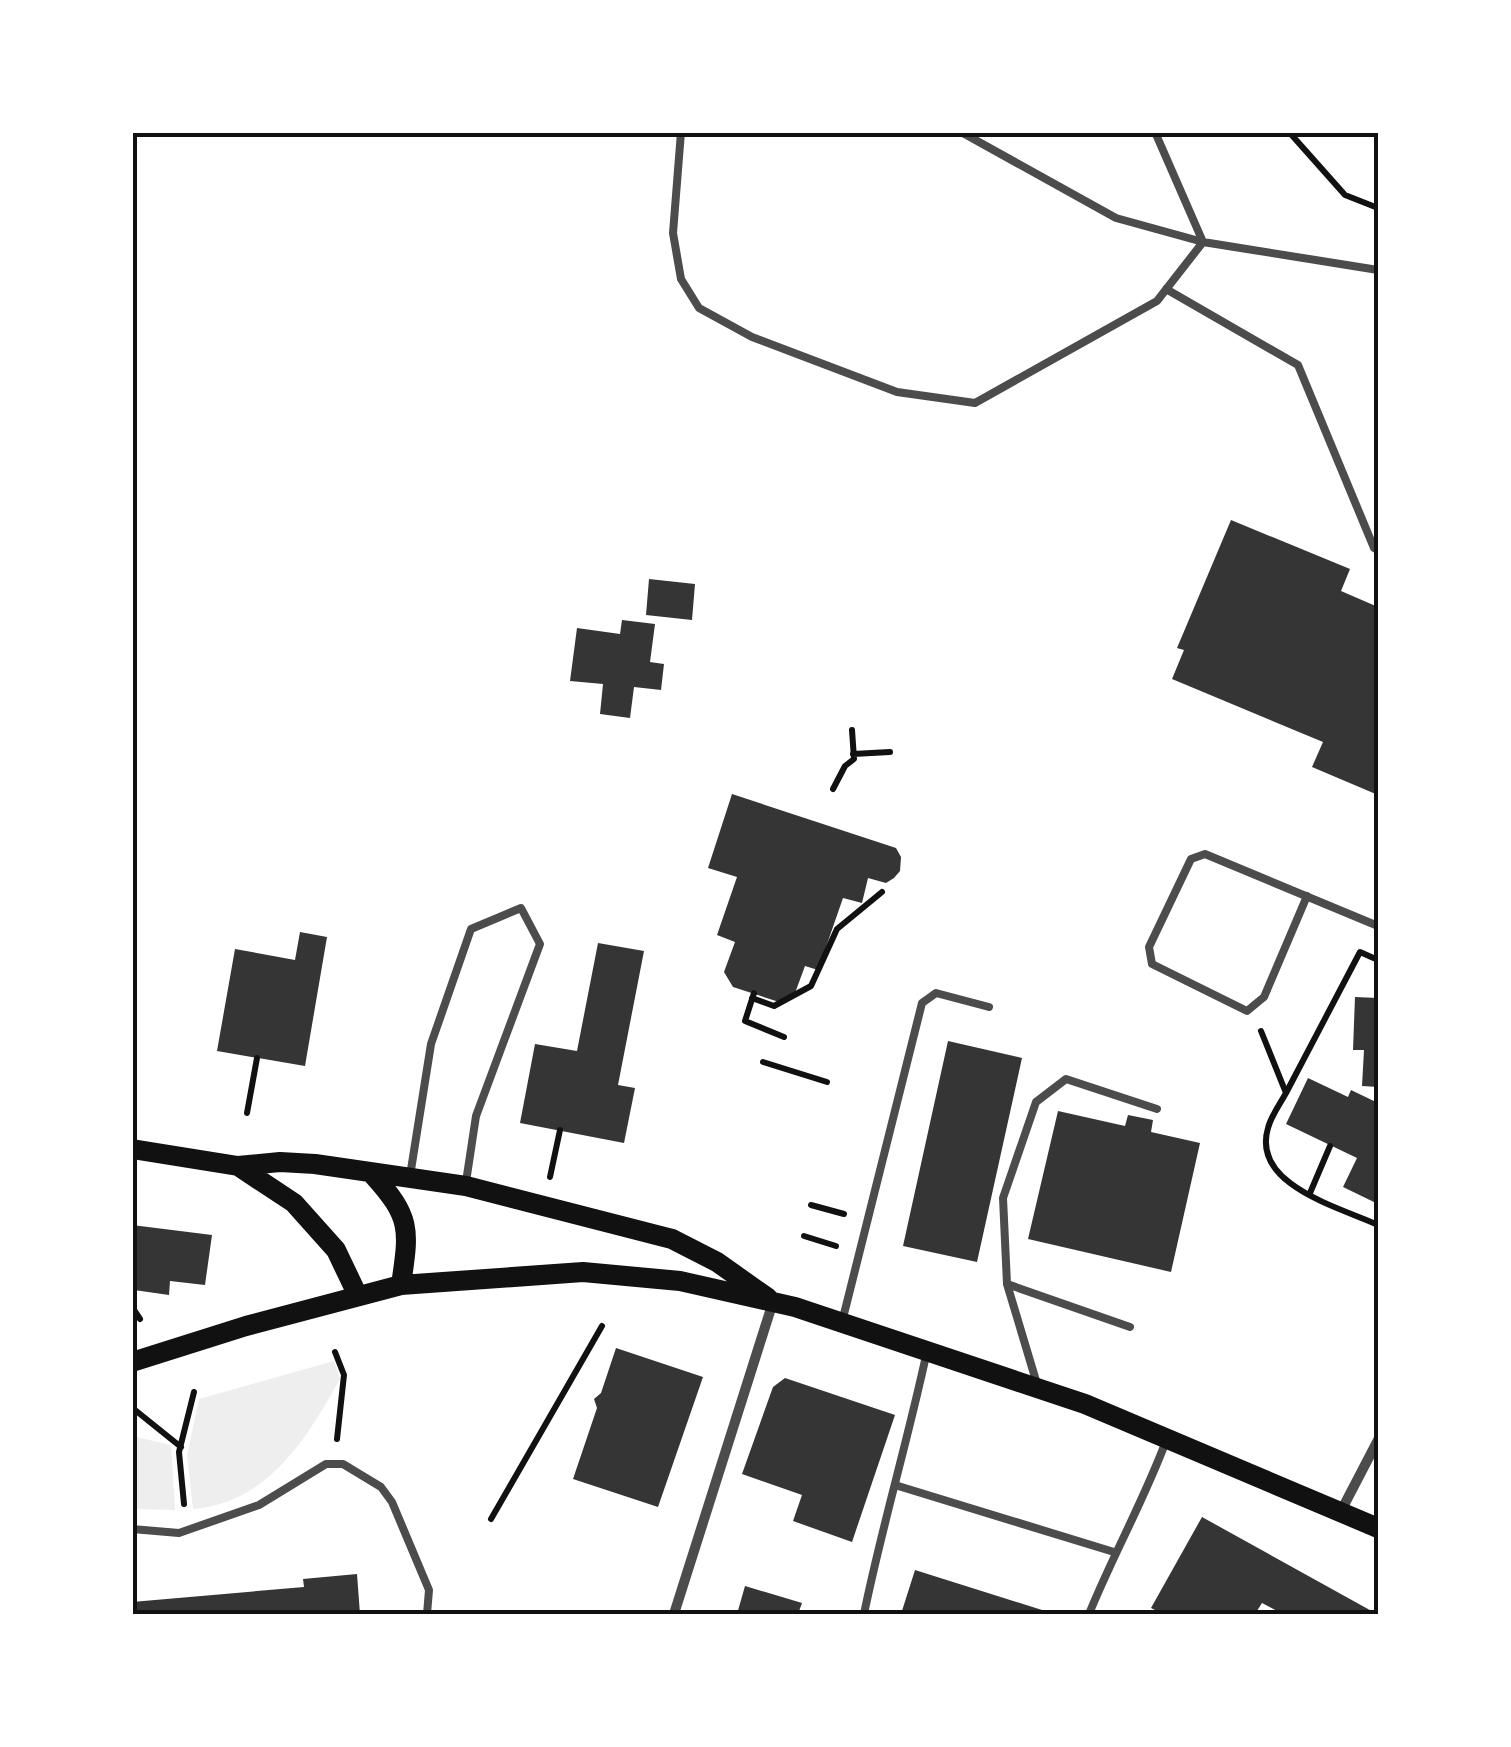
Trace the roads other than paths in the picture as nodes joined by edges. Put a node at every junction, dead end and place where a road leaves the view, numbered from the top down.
1 (682, 132) edge
2 (961, 132) edge
3 (1155, 132) edge
4 (1203, 242) junction
5 (1378, 270) edge
6 (1166, 289) junction
7 (1378, 550) edge
8 (1306, 896) junction
9 (1378, 926) edge
10 (989, 1006) dead end
11 (1157, 1109) dead end
12 (132, 1149) edge
13 (238, 1166) junction
14 (373, 1175) junction
15 (410, 1178) junction
16 (466, 1186) junction
17 (1008, 1284) junction
18 (401, 1285) junction
19 (357, 1294) junction
20 (773, 1302) junction
21 (842, 1322) junction
22 (1130, 1327) dead end
23 (928, 1352) junction
24 (132, 1362) edge
25 (1038, 1388) junction
26 (1167, 1438) junction
27 (1378, 1440) edge
28 (896, 1485) junction
29 (1341, 1511) junction
30 (1378, 1528) edge
31 (132, 1529) edge
32 (1114, 1552) junction
33 (427, 1614) edge
34 (674, 1614) edge
35 (864, 1614) edge
36 (1089, 1614) edge

1 - 6 lane
2 - 4 lane
3 - 4 lane
4 - 5 lane
4 - 6 lane
6 - 7 lane
8 - 8 lane
8 - 9 lane
10 - 21 lane
11 - 17 lane
12 - 13 main road
13 - 14 main road
13 - 19 main road
14 - 15 main road
14 - 18 main road
15 - 16 main road
15 - 16 lane
16 - 20 main road
17 - 22 lane
17 - 25 lane
18 - 19 main road
18 - 20 main road
19 - 24 main road
20 - 21 main road
20 - 34 street
21 - 23 main road
23 - 25 main road
23 - 28 lane
25 - 26 main road
26 - 29 main road
26 - 32 lane
27 - 29 street
28 - 32 lane
28 - 35 lane
29 - 30 main road
31 - 33 lane
32 - 36 lane

